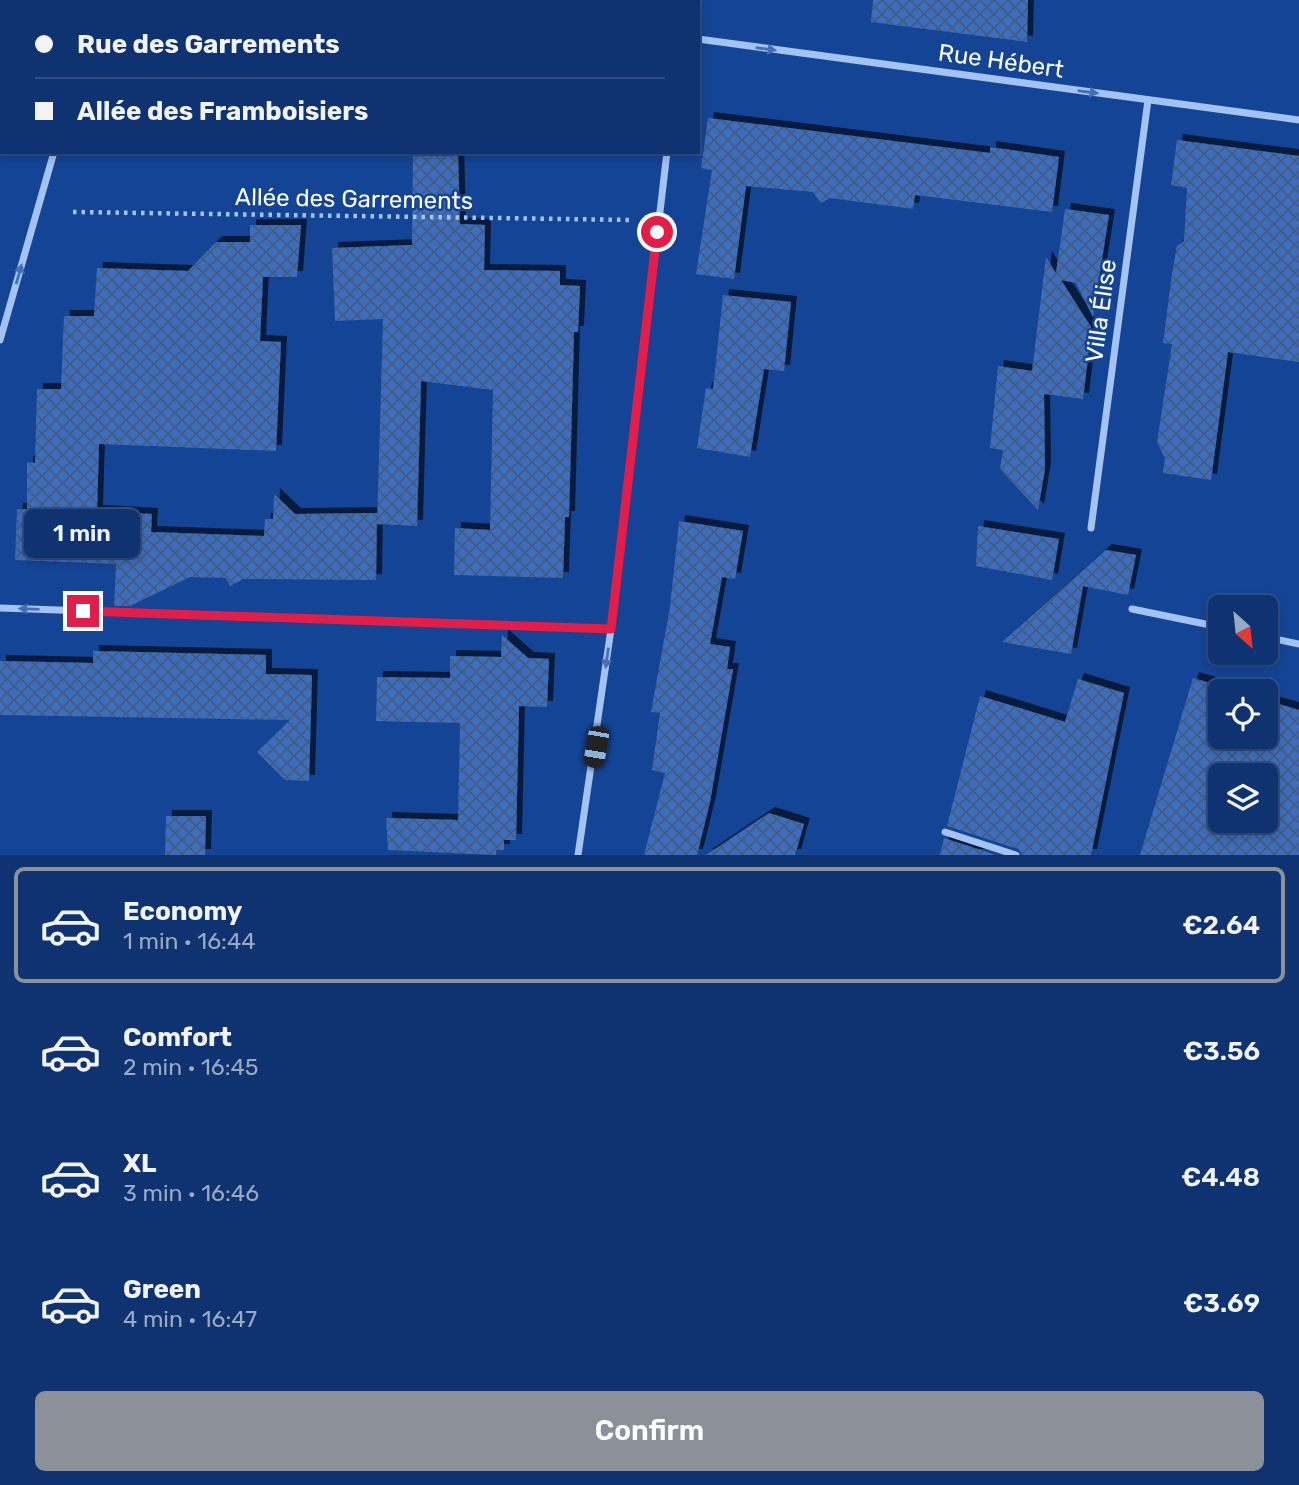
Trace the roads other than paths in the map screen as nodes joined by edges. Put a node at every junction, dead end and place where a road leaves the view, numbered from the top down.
1 (700, 40) edge
2 (1148, 100) junction
3 (1299, 120) edge
4 (53, 154) edge
5 (667, 154) edge
6 (0, 340) edge
7 (1091, 528) dead end
8 (0, 608) edge
9 (1132, 608) dead end
10 (1208, 624) edge
11 (611, 629) junction
12 (1278, 640) edge
13 (1299, 644) edge
14 (945, 832) dead end
15 (578, 855) edge
16 (1016, 855) edge

1 -> 2 street, Rue Hébert
2 - 3 street, Rue Hébert
2 - 7 street, Villa Élise
6 -> 4 street
5 - 11 street
11 -> 8 street
9 - 10 street
11 -> 15 street
12 - 13 street
14 - 16 street

